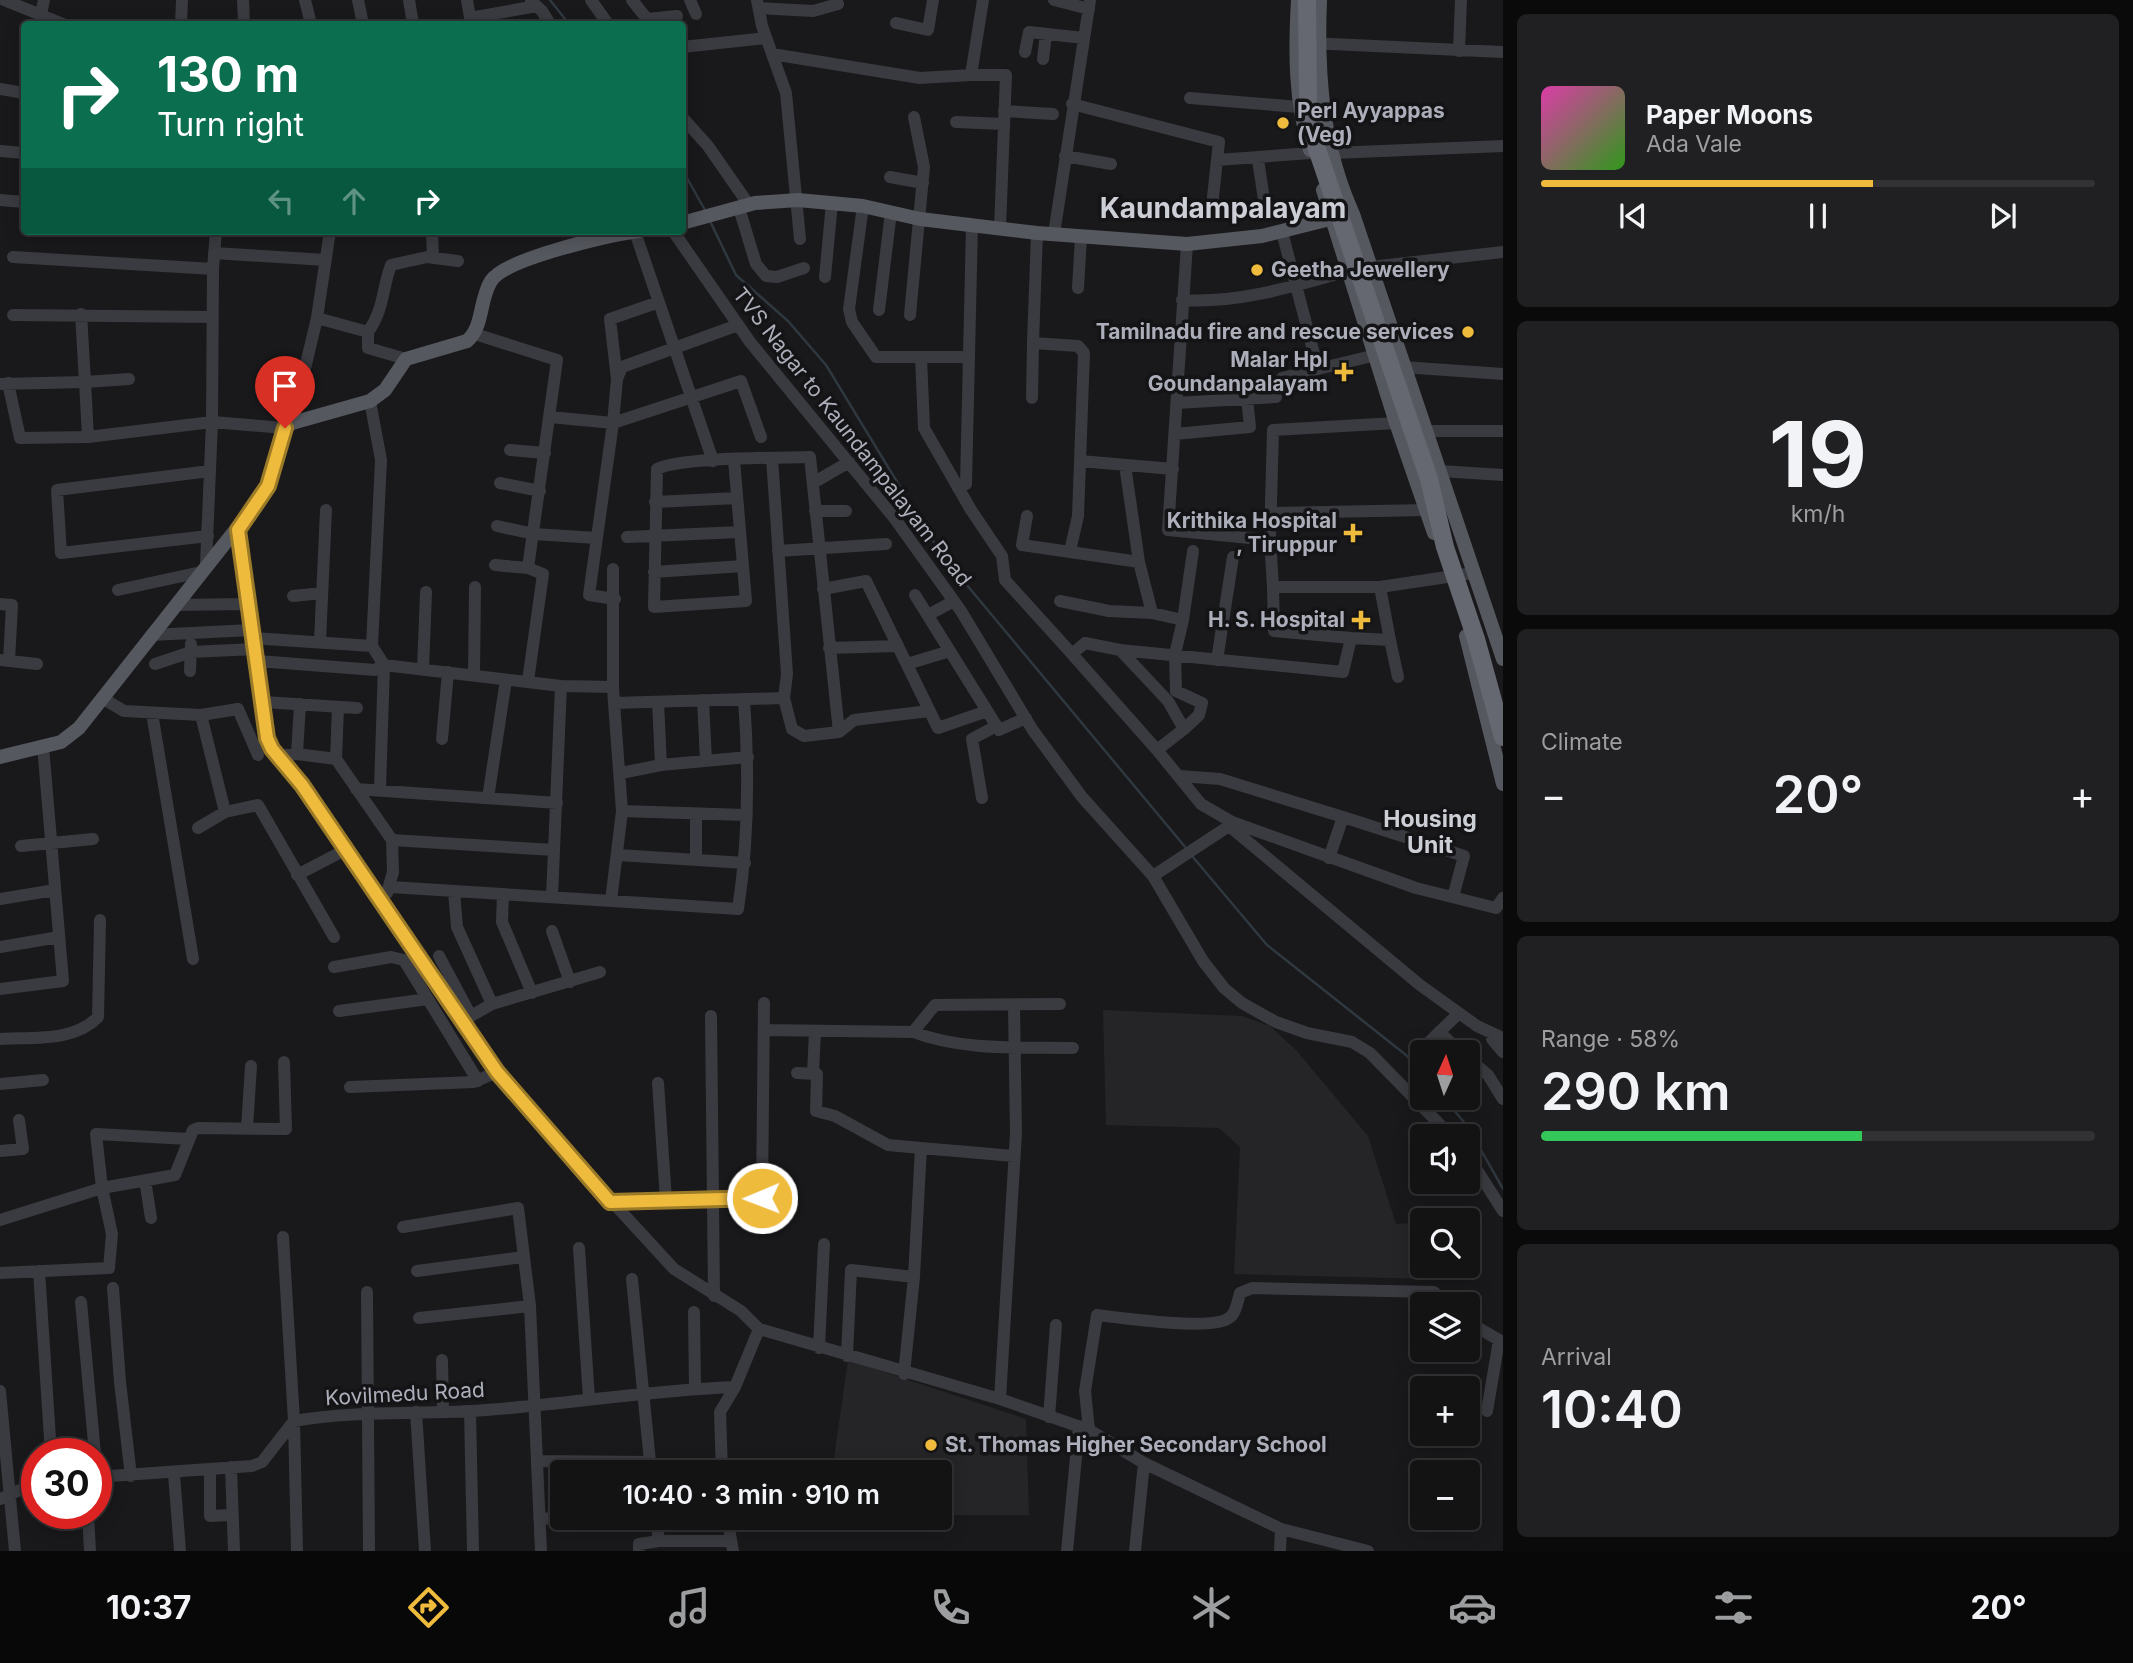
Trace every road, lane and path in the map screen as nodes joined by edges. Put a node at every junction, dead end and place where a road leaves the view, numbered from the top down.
1 (4, 0) edge
2 (44, 0) edge
3 (182, 0) edge
4 (243, 0) edge
5 (305, 0) edge
6 (358, 0) edge
7 (409, 0) edge
8 (467, 0) edge
9 (591, 0) edge
10 (632, 0) edge
11 (690, 0) edge
12 (933, 0) edge
13 (984, 0) edge
14 (1054, 0) edge
15 (1298, 0) edge
16 (1307, 0) edge
17 (1317, 0) edge
18 (1461, 0) edge
19 (533, 3) edge
20 (758, 4) edge
21 (838, 4) dead end
22 (1089, 4) edge
23 (696, 14) dead end
24 (677, 16) dead end
25 (41, 20) edge
26 (181, 21) edge
27 (244, 21) edge
28 (310, 21) edge
29 (362, 21) edge
30 (412, 21) edge
31 (471, 21) edge
32 (548, 21) edge
33 (606, 21) edge
34 (895, 23) dead end
35 (1046, 34) junction
36 (766, 38) junction
37 (1084, 38) junction
38 (1296, 41) junction
39 (1318, 44) junction
40 (686, 47) edge
41 (1459, 51) junction
42 (1025, 52) dead end
43 (1503, 52) edge
44 (772, 54) junction
45 (1043, 59) dead end
46 (971, 75) junction
47 (0, 89) edge
48 (21, 92) edge
49 (1190, 98) dead end
50 (1072, 104) junction
51 (1299, 107) junction
52 (1053, 114) dead end
53 (914, 117) dead end
54 (1004, 118) junction
55 (686, 121) edge
56 (956, 122) dead end
57 (1503, 146) edge
58 (0, 151) edge
59 (21, 153) edge
60 (1311, 153) junction
61 (1333, 153) junction
62 (1065, 156) junction
63 (1258, 159) junction
64 (1217, 160) junction
65 (1111, 164) dead end
66 (890, 177) dead end
67 (923, 183) junction
68 (0, 200) edge
69 (798, 200) junction
70 (21, 202) edge
71 (831, 203) junction
72 (863, 206) junction
73 (1265, 206) dead end
74 (739, 208) junction
75 (891, 212) junction
76 (1353, 214) junction
77 (1211, 215) dead end
78 (920, 219) junction
79 (1331, 219) junction
80 (686, 224) edge
81 (972, 225) junction
82 (1000, 228) junction
83 (1282, 232) junction
84 (1037, 233) junction
85 (1054, 234) junction
86 (216, 235) edge
87 (329, 235) edge
88 (432, 235) edge
89 (617, 235) edge
90 (630, 235) edge
91 (685, 235) edge
92 (1081, 237) junction
93 (800, 239) dead end
94 (1187, 244) junction
95 (1503, 252) edge
96 (214, 253) junction
97 (13, 257) dead end
98 (433, 257) junction
99 (326, 260) junction
100 (458, 261) dead end
101 (1370, 267) junction
102 (804, 268) dead end
103 (213, 269) junction
104 (1348, 271) junction
105 (825, 277) dead end
106 (1297, 285) junction
107 (1078, 288) dead end
108 (1182, 300) junction
109 (659, 302) junction
110 (879, 310) dead end
111 (81, 314) junction
112 (13, 315) dead end
113 (910, 315) dead end
114 (213, 317) junction
115 (317, 318) junction
116 (738, 326) junction
117 (369, 332) junction
118 (475, 334) junction
119 (1032, 343) junction
120 (675, 350) junction
121 (1376, 355) junction
122 (921, 357) junction
123 (969, 357) junction
124 (406, 359) junction
125 (1403, 367) junction
126 (1318, 369) junction
127 (1503, 374) edge
128 (1282, 378) dead end
129 (129, 379) dead end
130 (617, 379) junction
131 (85, 382) junction
132 (4, 384) edge
133 (1276, 397) dead end
134 (692, 398) junction
135 (1032, 398) dead end
136 (1247, 398) junction
137 (370, 401) junction
138 (1177, 403) junction
139 (550, 417) junction
140 (212, 422) junction
141 (613, 423) junction
142 (1396, 423) junction
143 (289, 425) junction
144 (1424, 431) junction
145 (1503, 431) edge
146 (1175, 434) junction
147 (88, 437) junction
148 (761, 437) dead end
149 (510, 450) dead end
150 (545, 453) junction
151 (772, 458) junction
152 (734, 460) junction
153 (713, 461) junction
154 (1080, 461) junction
155 (849, 462) junction
156 (1125, 465) junction
157 (1173, 469) junction
158 (210, 471) junction
159 (1440, 471) junction
160 (1503, 475) edge
161 (500, 483) dead end
162 (813, 483) junction
163 (958, 488) junction
164 (540, 491) junction
165 (737, 498) junction
166 (655, 502) junction
167 (326, 510) dead end
168 (1427, 510) junction
169 (816, 511) junction
170 (846, 511) dead end
171 (1272, 513) junction
172 (1027, 516) dead end
173 (497, 526) dead end
174 (238, 530) junction
175 (740, 532) junction
176 (534, 534) junction
177 (208, 536) junction
178 (654, 536) junction
179 (627, 537) dead end
180 (597, 538) junction
181 (1270, 540) junction
182 (886, 544) dead end
183 (819, 548) junction
184 (778, 551) junction
185 (1070, 551) junction
186 (1193, 551) dead end
187 (1233, 557) dead end
188 (1139, 562) junction
189 (495, 565) dead end
190 (743, 566) junction
191 (204, 568) junction
192 (528, 568) junction
193 (612, 569) dead end
194 (654, 572) junction
195 (1474, 573) junction
196 (1449, 577) junction
197 (475, 587) dead end
198 (1273, 587) junction
199 (1380, 587) junction
200 (823, 589) junction
201 (118, 590) dead end
202 (426, 592) dead end
203 (322, 593) junction
204 (915, 595) dead end
205 (293, 596) dead end
206 (615, 599) junction
207 (954, 601) junction
208 (1060, 601) dead end
209 (0, 604) edge
210 (246, 604) junction
211 (175, 605) junction
212 (1152, 613) junction
213 (928, 615) junction
214 (1183, 620) junction
215 (191, 633) junction
216 (150, 635) junction
217 (1351, 638) junction
218 (1390, 640) junction
219 (320, 641) junction
220 (254, 644) junction
221 (372, 646) junction
222 (898, 646) junction
223 (828, 648) junction
224 (1120, 650) junction
225 (950, 651) junction
226 (191, 652) junction
227 (1072, 653) junction
228 (1175, 654) junction
229 (1503, 659) edge
230 (1217, 660) junction
231 (5, 661) edge
232 (37, 664) dead end
233 (156, 664) dead end
234 (907, 664) junction
235 (384, 665) junction
236 (423, 669) junction
237 (190, 671) dead end
238 (448, 673) junction
239 (474, 675) junction
240 (1398, 677) dead end
241 (506, 680) junction
242 (528, 681) junction
243 (561, 686) junction
244 (613, 687) junction
245 (1503, 690) edge
246 (102, 698) junction
247 (784, 698) junction
248 (744, 699) junction
249 (703, 700) junction
250 (263, 702) junction
251 (659, 702) junction
252 (300, 704) junction
253 (614, 704) junction
254 (338, 707) junction
255 (357, 708) dead end
256 (929, 710) junction
257 (987, 711) junction
258 (152, 713) junction
259 (201, 715) junction
260 (1026, 718) junction
261 (996, 726) junction
262 (1184, 729) junction
263 (839, 732) junction
264 (1503, 737) edge
265 (442, 739) dead end
266 (43, 746) junction
267 (1157, 750) junction
268 (297, 754) junction
269 (258, 755) dead end
270 (277, 756) junction
271 (0, 757) edge
272 (748, 757) junction
273 (335, 759) junction
274 (706, 761) junction
275 (661, 765) junction
276 (621, 773) junction
277 (1180, 776) junction
278 (1503, 784) edge
279 (356, 789) junction
280 (380, 789) junction
281 (488, 798) junction
282 (982, 798) dead end
283 (557, 803) junction
284 (622, 811) junction
285 (225, 813) junction
286 (696, 814) junction
287 (745, 815) junction
288 (1343, 817) junction
289 (1231, 824) junction
290 (198, 828) dead end
291 (93, 839) dead end
292 (392, 840) junction
293 (52, 844) junction
294 (21, 846) dead end
295 (346, 849) junction
296 (554, 850) junction
297 (618, 855) junction
298 (1329, 858) junction
299 (696, 860) junction
300 (745, 863) junction
301 (297, 875) junction
302 (1153, 876) junction
303 (391, 887) junction
304 (55, 890) junction
305 (454, 891) junction
306 (502, 894) junction
307 (552, 897) junction
308 (1453, 897) junction
309 (1503, 898) edge
310 (0, 900) edge
311 (382, 901) junction
312 (611, 901) junction
313 (100, 920) dead end
314 (552, 931) dead end
315 (59, 937) junction
316 (334, 937) dead end
317 (0, 947) edge
318 (439, 956) dead end
319 (193, 959) dead end
320 (334, 967) dead end
321 (600, 972) dead end
322 (570, 982) junction
323 (0, 989) edge
324 (532, 993) junction
325 (428, 999) junction
326 (764, 1003) dead end
327 (492, 1004) junction
328 (1060, 1004) dead end
329 (1014, 1006) junction
330 (339, 1012) dead end
331 (1459, 1013) junction
332 (711, 1016) dead end
333 (466, 1019) junction
334 (764, 1030) junction
335 (815, 1031) junction
336 (914, 1032) junction
337 (1439, 1032) junction
338 (1500, 1037) edge
339 (0, 1039) edge
340 (1431, 1040) edge
341 (1448, 1040) edge
342 (1015, 1047) junction
343 (1073, 1048) dead end
344 (1503, 1052) edge
345 (284, 1062) dead end
346 (251, 1066) dead end
347 (1480, 1068) edge
348 (497, 1072) junction
349 (797, 1073) dead end
350 (813, 1074) junction
351 (43, 1080) dead end
352 (478, 1081) junction
353 (658, 1083) dead end
354 (0, 1084) edge
355 (350, 1087) dead end
356 (1503, 1099) edge
357 (19, 1120) dead end
358 (1439, 1124) edge
359 (247, 1128) junction
360 (189, 1139) junction
361 (921, 1148) junction
362 (0, 1151) edge
363 (1014, 1156) junction
364 (1480, 1175) edge
365 (145, 1180) junction
366 (102, 1188) junction
367 (713, 1199) junction
368 (666, 1200) junction
369 (610, 1202) junction
370 (1503, 1211) edge
371 (151, 1218) dead end
372 (0, 1220) edge
373 (403, 1227) dead end
374 (283, 1237) dead end
375 (824, 1244) dead end
376 (579, 1248) dead end
377 (523, 1258) junction
378 (39, 1271) junction
379 (417, 1271) dead end
380 (0, 1273) edge
381 (914, 1277) junction
382 (632, 1279) dead end
383 (113, 1288) dead end
384 (367, 1292) dead end
385 (1434, 1292) edge
386 (715, 1296) junction
387 (81, 1302) dead end
388 (530, 1306) junction
389 (694, 1312) dead end
390 (419, 1318) dead end
391 (1056, 1325) dead end
392 (759, 1329) junction
393 (1480, 1329) edge
394 (1501, 1341) edge
395 (819, 1348) junction
396 (847, 1356) junction
397 (442, 1360) dead end
398 (904, 1374) junction
399 (735, 1387) junction
400 (695, 1388) junction
401 (0, 1393) edge
402 (645, 1394) junction
403 (589, 1399) junction
404 (1000, 1399) junction
405 (535, 1406) junction
406 (1487, 1410) dead end
407 (443, 1411) junction
408 (470, 1411) junction
409 (369, 1412) junction
410 (416, 1412) junction
411 (1049, 1417) junction
412 (295, 1421) junction
413 (1084, 1428) junction
414 (50, 1438) edge
415 (94, 1438) edge
416 (650, 1460) edge
417 (722, 1460) edge
418 (537, 1461) junction
419 (550, 1462) edge
420 (1143, 1463) junction
421 (231, 1467) junction
422 (210, 1471) junction
423 (174, 1474) junction
424 (131, 1476) junction
425 (112, 1477) edge
426 (6, 1496) edge
427 (231, 1515) junction
428 (539, 1518) junction
429 (550, 1519) edge
430 (89, 1529) edge
431 (1281, 1529) junction
432 (658, 1530) edge
433 (659, 1541) junction
434 (732, 1546) edge
435 (15, 1551) edge
436 (90, 1551) edge
437 (180, 1551) edge
438 (234, 1551) edge
439 (297, 1551) edge
440 (369, 1551) edge
441 (425, 1551) edge
442 (473, 1551) edge
443 (541, 1551) edge
444 (639, 1551) edge
445 (1067, 1551) edge
446 (1135, 1551) edge
447 (1280, 1551) edge
448 (1368, 1551) edge

1 - 25 street
2 - 25 street
3 - 26 street
4 - 27 street
5 - 28 street
6 - 29 street
7 - 30 street
8 - 31 street
9 - 33 street
10 - 24 street
11 - 23 street
12 - 34 street
13 - 46 street
14 - 22 street
15 - 38 main road
16 - 264 highway, bridge
17 - 39 main road
17 - 245 highway, bridge
18 - 41 street
19 - 31 street
19 - 32 street
20 - 21 street
20 - 36 street
22 - 37 street
35 - 37 street
35 - 42 street
35 - 45 street
36 - 40 street
36 - 44 street
37 - 50 street
38 - 39 street
38 - 51 main road
39 - 41 street
39 - 61 main road
41 - 43 street
44 - 46 street
44 - 69 street
46 - 54 street
47 - 48 street
49 - 51 street
50 - 62 street
50 - 64 street
51 - 60 main road
52 - 54 street
53 - 67 street
54 - 56 street
54 - 82 street
55 - 74 street
57 - 61 street
58 - 59 street
60 - 63 street
60 - 79 main road
61 - 76 main road
62 - 65 street
62 - 85 street
63 - 64 street
63 - 73 street
64 - 77 street
66 - 67 street
67 - 78 street
68 - 70 street
69 - 71 main road
69 - 74 main road
69 - 93 street
71 - 72 main road
71 - 105 street
72 - 75 main road
72 - 122 street
74 - 80 main road
74 - 102 street
75 - 78 main road
75 - 110 street
76 - 79 main road
76 - 101 main road
78 - 81 main road
78 - 113 street
79 - 83 main road
79 - 104 main road
81 - 82 main road
81 - 123 street
82 - 84 main road
83 - 94 main road
83 - 106 street
84 - 85 main road
84 - 119 street
85 - 92 main road
86 - 96 street
87 - 99 street
88 - 98 street
89 - 118 main road
90 - 109 street
91 - 116 street, TVS Nagar to Kaundampalayam Road
92 - 94 main road
92 - 107 street
94 - 108 street
95 - 101 street
96 - 99 street
96 - 103 street
97 - 103 street
98 - 100 street
98 - 117 street
99 - 115 street
101 - 125 main road
103 - 114 street
104 - 106 street
104 - 121 main road
106 - 108 street
106 - 126 street
108 - 138 street
109 - 120 street
109 - 130 street
111 - 112 street
111 - 114 street
111 - 131 street
114 - 140 street
115 - 117 street
115 - 143 street
116 - 120 street
116 - 155 street, TVS Nagar to Kaundampalayam Road
117 - 124 street
118 - 124 main road
118 - 139 street
119 - 135 street
119 - 154 street
120 - 130 street
120 - 134 street
121 - 126 street
121 - 142 main road
122 - 123 street
122 - 163 street
123 - 163 street
124 - 137 main road
125 - 127 street
125 - 144 main road
126 - 128 street
129 - 131 street
130 - 141 street
131 - 132 street
131 - 147 street
132 - 147 street
133 - 136 street
134 - 141 street
134 - 148 street
134 - 153 street
136 - 138 street
136 - 146 street
137 - 143 main road
137 - 221 street
138 - 146 street
139 - 141 street
139 - 150 street
140 - 143 street
140 - 147 street
140 - 158 street
141 - 180 street
142 - 168 main road
142 - 171 street
143 - 174 main road
144 - 145 street
144 - 159 main road
146 - 157 street
149 - 150 street
150 - 164 street
151 - 152 street
151 - 162 street
151 - 184 street
152 - 153 street
152 - 165 street
153 - 166 street
154 - 156 street
154 - 185 street
155 - 162 street
155 - 207 street, TVS Nagar to Kaundampalayam Road
156 - 157 street
156 - 188 street
157 - 181 street
158 - 177 street
158 - 177 street
159 - 160 street
159 - 195 main road
161 - 164 street
162 - 169 street
163 - 227 street
164 - 176 street
165 - 166 street
165 - 175 street
166 - 178 street
167 - 203 street
168 - 171 street
168 - 196 main road
169 - 170 street
169 - 183 street
171 - 181 street
172 - 185 street
173 - 176 street
174 - 191 main road
174 - 210 street
175 - 178 street
175 - 190 street
176 - 180 street
176 - 192 street
177 - 191 street
178 - 179 street
178 - 194 street
180 - 206 street
181 - 198 street
182 - 183 street
183 - 184 street
183 - 200 street
184 - 247 street
185 - 188 street
186 - 214 street
187 - 230 street
188 - 212 street
189 - 192 street
190 - 194 street
190 - 194 street
191 - 201 street
191 - 211 main road
192 - 242 street
193 - 206 street
195 - 196 street
195 - 229 main road
196 - 199 street
196 - 278 main road
197 - 239 street
198 - 199 street
198 - 217 street
199 - 218 street
200 - 222 street
200 - 223 street
202 - 236 street
203 - 205 street
203 - 219 street
204 - 213 street
206 - 244 street
207 - 213 street
207 - 260 street, TVS Nagar to Kaundampalayam Road
208 - 212 street
209 - 231 street
210 - 211 street
210 - 220 street
211 - 216 main road
212 - 214 street
213 - 225 street
214 - 228 street
215 - 216 street
215 - 220 street
215 - 226 street
216 - 246 main road
217 - 218 street
217 - 230 street
218 - 240 street
219 - 220 street
219 - 221 street
220 - 226 street
220 - 235 street
220 - 250 street
221 - 235 street
222 - 223 street
222 - 234 street
223 - 263 street
224 - 227 street
224 - 228 street
224 - 262 street
225 - 234 street
225 - 257 street
226 - 233 street
226 - 237 street
227 - 267 street
228 - 230 street
228 - 262 street
231 - 232 street
234 - 256 street
235 - 236 street
235 - 280 street
236 - 238 street
238 - 239 street
238 - 265 street
239 - 241 street
241 - 242 street
241 - 281 street
242 - 243 street
243 - 244 street
243 - 283 street
244 - 253 street
246 - 258 street
246 - 266 main road
247 - 248 street
247 - 263 street
248 - 249 street
248 - 272 street
249 - 251 street
249 - 274 street
250 - 252 street
250 - 270 street
251 - 253 street
251 - 275 street
252 - 254 street
252 - 268 street
253 - 276 street
254 - 255 street
254 - 273 street
256 - 257 street
256 - 263 street
257 - 261 street
258 - 259 street
258 - 319 street
259 - 269 street
259 - 285 street
260 - 261 street
260 - 302 street, TVS Nagar to Kaundampalayam Road
261 - 282 street
262 - 267 street
266 - 271 main road
266 - 293 street
267 - 277 street
268 - 270 street
268 - 273 street
270 - 295 street
272 - 274 street
272 - 287 street
273 - 279 street
274 - 275 street
275 - 276 street
276 - 284 street
277 - 288 street
277 - 289 street
279 - 280 street
279 - 292 street
280 - 281 street
281 - 283 street
283 - 296 street
284 - 286 street
284 - 297 street
285 - 290 street
285 - 301 street
286 - 287 street
286 - 299 street
287 - 300 street
288 - 298 street
288 - 308 street
289 - 298 street
289 - 302 street
289 - 331 street
291 - 293 street
292 - 296 street
292 - 303 street
293 - 294 street
293 - 304 street
295 - 301 street
295 - 311 street
296 - 307 street
297 - 299 street
297 - 312 street
298 - 308 street
299 - 300 street
300 - 312 street
301 - 316 street
302 - 358 street, TVS Nagar to Kaundampalayam Road
303 - 305 street
303 - 311 street
304 - 310 street
304 - 315 street
305 - 306 street
305 - 327 street
306 - 307 street
306 - 324 street
307 - 312 street
308 - 309 street
311 - 333 street
313 - 339 street
314 - 322 street
315 - 317 street
315 - 323 street
318 - 333 street
320 - 325 street
321 - 322 street
322 - 324 street
324 - 327 street
325 - 330 street
325 - 352 street
326 - 334 street
327 - 333 street
328 - 329 street
329 - 336 street
329 - 342 street
331 - 337 street
331 - 338 street
332 - 367 street
333 - 348 street
334 - 335 street
334 - 367 street
335 - 336 street
335 - 350 street
336 - 342 street
337 - 340 street
337 - 341 street
338 - 344 street
342 - 343 street
342 - 363 street
345 - 359 street
346 - 359 street
347 - 356 street
348 - 352 street
348 - 369 street
349 - 350 street
350 - 361 street
351 - 354 street
352 - 355 street
353 - 368 street
357 - 362 street
359 - 360 street
360 - 365 street
360 - 366 street
361 - 363 street
361 - 381 street
363 - 404 street
364 - 370 street
365 - 366 street
365 - 371 street
366 - 372 street
366 - 378 street
367 - 368 street
367 - 386 street
368 - 369 street
369 - 386 street
373 - 377 street
374 - 412 street
375 - 395 street
376 - 403 street
377 - 379 street
377 - 388 street
378 - 380 street
378 - 414 street
381 - 396 street
381 - 398 street
382 - 402 street
383 - 424 street
384 - 409 street
385 - 413 street
386 - 392 street
387 - 415 street
388 - 390 street
388 - 405 street
389 - 400 street
391 - 411 street
392 - 395 street
392 - 399 street
393 - 394 street
394 - 406 street
395 - 396 street
396 - 398 street
397 - 407 street
398 - 404 street
399 - 400 street, Kovilmedu Road
399 - 417 street
400 - 402 street, Kovilmedu Road
401 - 426 street
402 - 403 street, Kovilmedu Road
402 - 416 street
403 - 405 street, Kovilmedu Road
404 - 411 street
405 - 408 street, Kovilmedu Road
405 - 418 street
407 - 408 street, Kovilmedu Road
407 - 410 street, Kovilmedu Road
408 - 442 street
409 - 410 street, Kovilmedu Road
409 - 412 street, Kovilmedu Road
409 - 440 street
410 - 441 street
411 - 413 street
412 - 421 street
412 - 439 street
413 - 420 street
413 - 445 street
418 - 419 street
418 - 428 street
420 - 431 street
420 - 446 street
421 - 422 street
421 - 427 street
422 - 423 street
422 - 427 street
423 - 424 street
423 - 437 street
424 - 425 street
426 - 435 street
427 - 438 street
428 - 429 street
428 - 443 street
430 - 436 street
431 - 447 street
431 - 448 street
432 - 433 street
433 - 434 street
433 - 444 street

